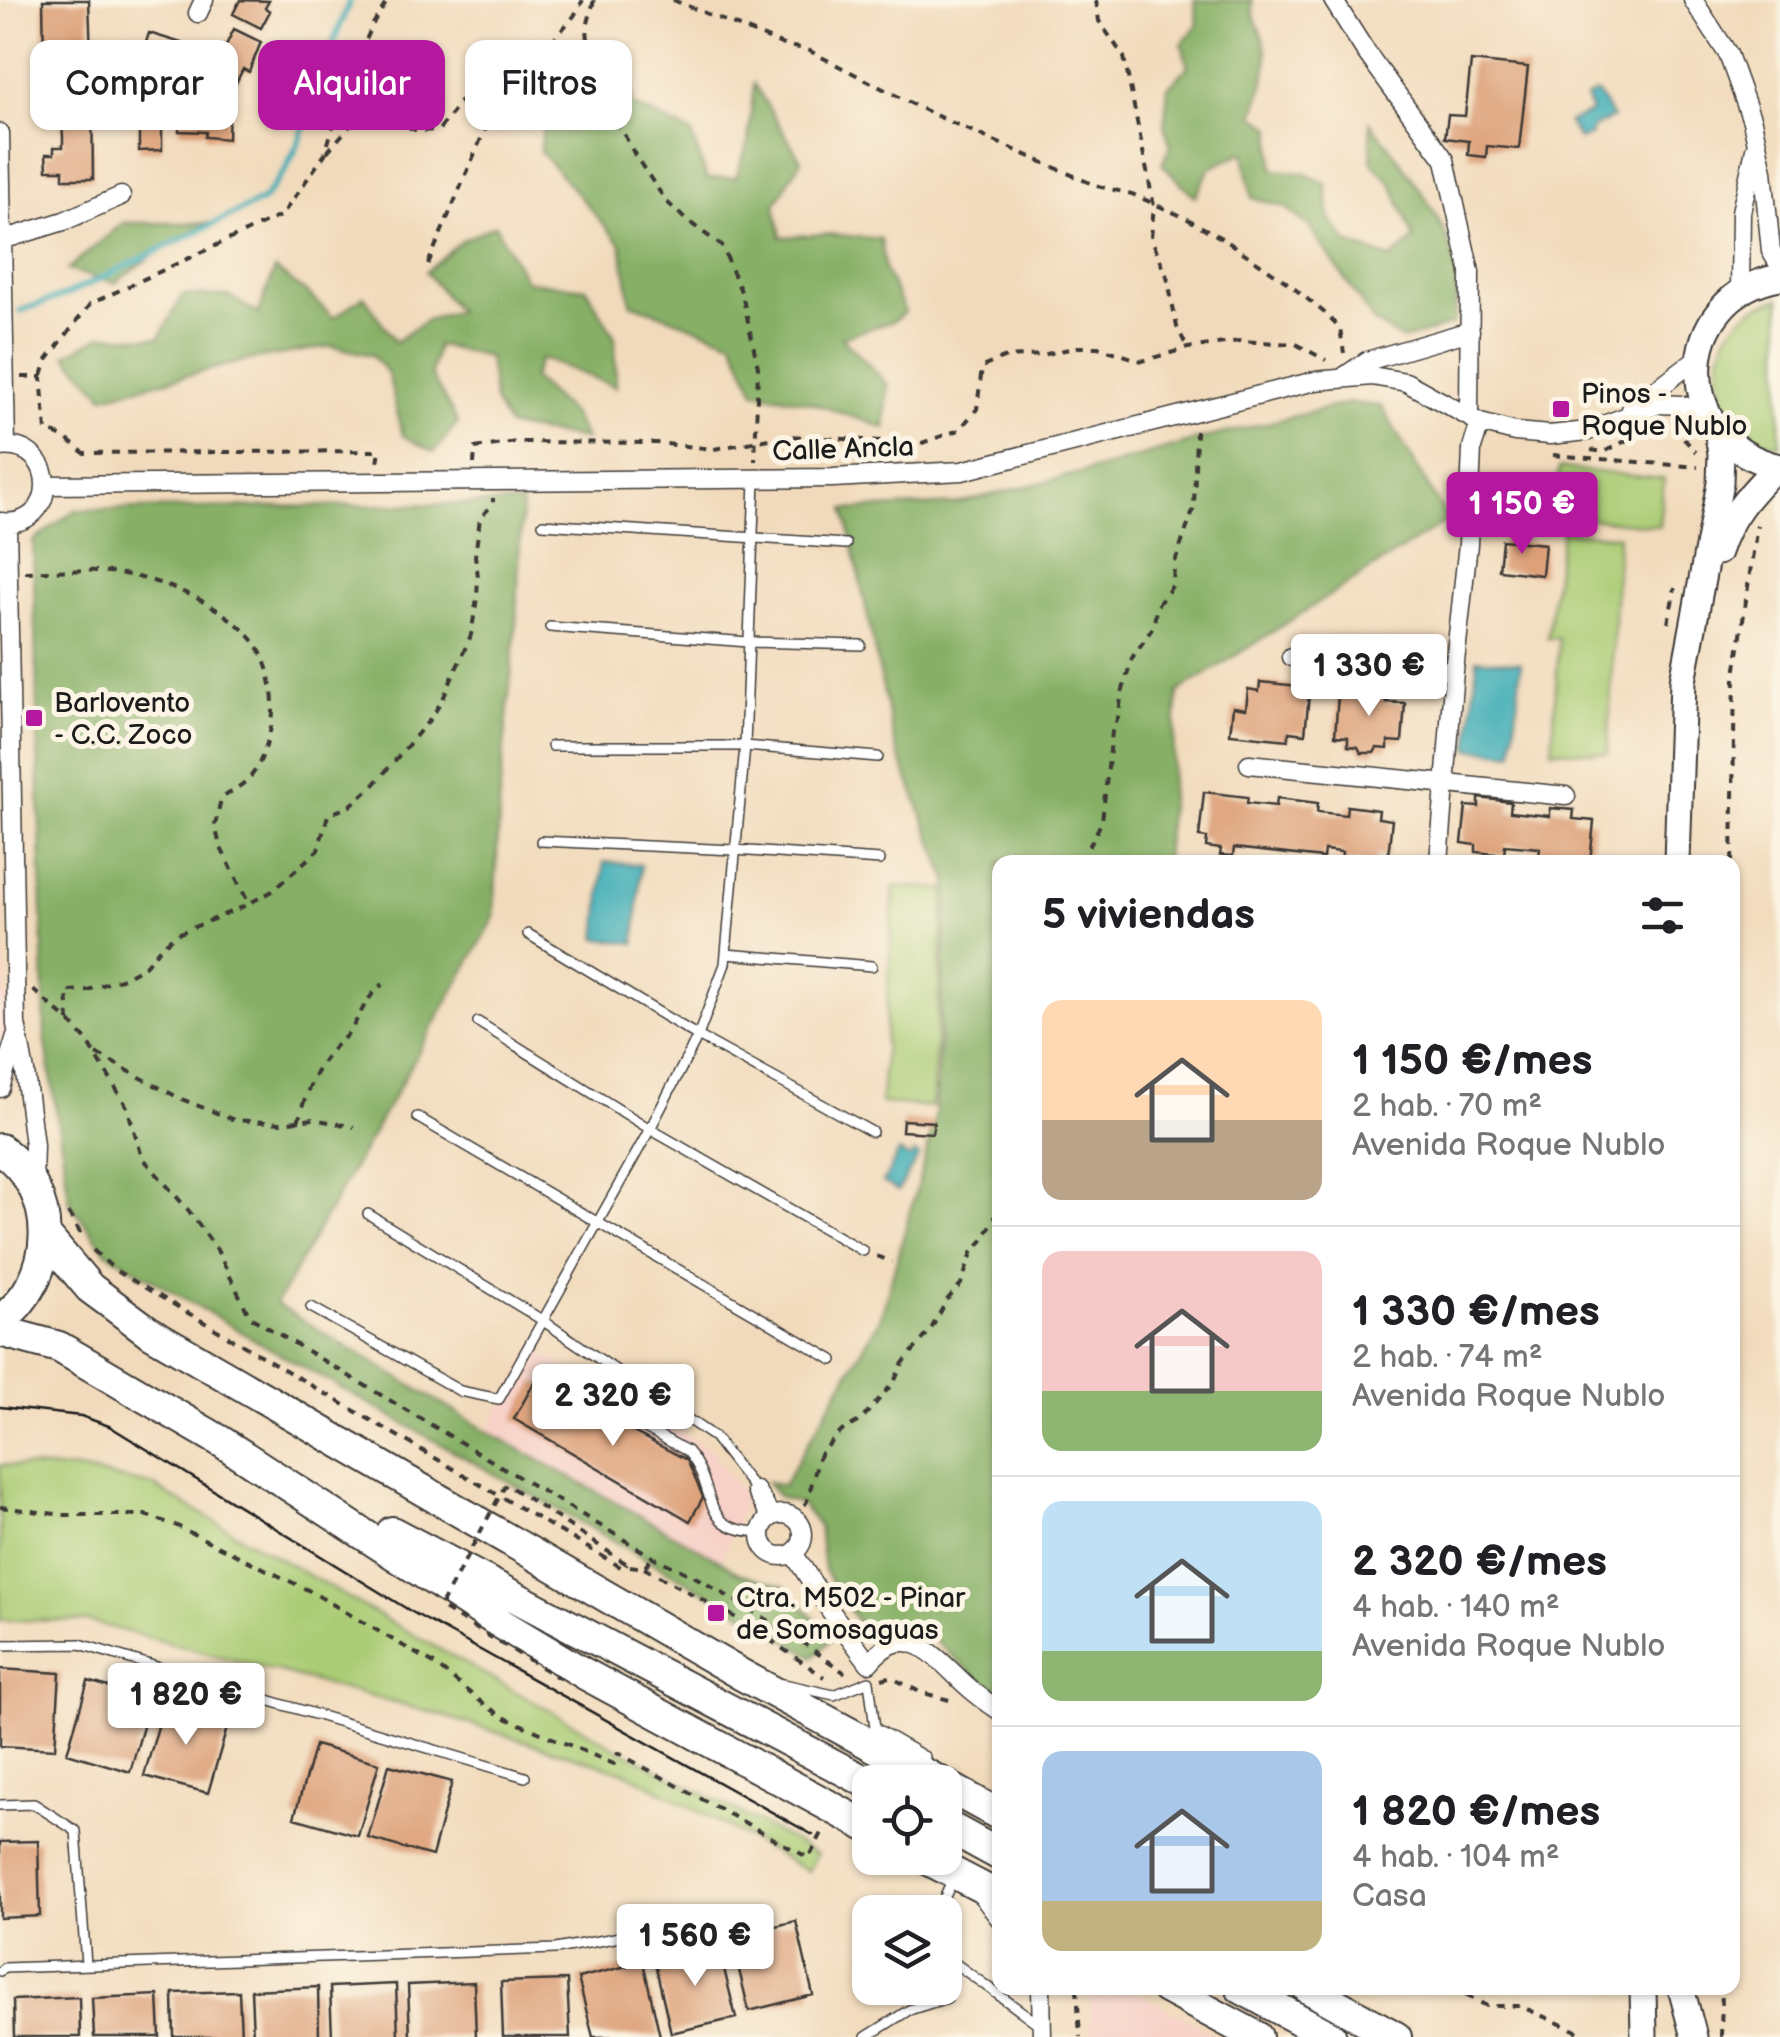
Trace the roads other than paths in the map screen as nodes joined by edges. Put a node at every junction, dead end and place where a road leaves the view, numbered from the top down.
1 (1333, 0) edge
2 (1692, 0) edge
3 (0, 133) edge
4 (1756, 144) junction
5 (121, 196) dead end
6 (2, 240) edge
7 (1780, 266) edge
8 (1780, 277) edge
9 (1740, 292) junction
10 (1470, 330) junction
11 (1700, 356) junction
12 (1338, 379) junction
13 (1475, 420) junction
14 (1615, 421) junction
15 (1712, 422) junction
16 (3, 447) edge
17 (1778, 467) edge
18 (755, 479) junction
19 (46, 485) junction
20 (3, 523) edge
21 (543, 524) dead end
22 (752, 538) junction
23 (846, 544) dead end
24 (550, 628) dead end
25 (1680, 629) junction
26 (748, 642) junction
27 (860, 645) dead end
28 (1291, 658) dead end
29 (1454, 672) junction
30 (552, 746) dead end
31 (744, 746) junction
32 (878, 756) dead end
33 (1249, 764) dead end
34 (1446, 785) junction
35 (1566, 796) dead end
36 (541, 841) dead end
37 (734, 850) junction
38 (1440, 855) edge
39 (1677, 855) edge
40 (880, 860) dead end
41 (528, 934) dead end
42 (726, 954) junction
43 (872, 966) dead end
44 (478, 1022) dead end
45 (11, 1026) edge
46 (698, 1036) junction
47 (0, 1088) edge
48 (418, 1117) dead end
49 (650, 1129) junction
50 (872, 1132) dead end
51 (0, 1149) edge
52 (33, 1186) junction
53 (368, 1214) dead end
54 (598, 1222) junction
55 (45, 1235) junction
56 (863, 1252) dead end
57 (311, 1307) dead end
58 (542, 1320) junction
59 (0, 1321) edge
60 (0, 1331) edge
61 (834, 1360) dead end
62 (544, 1371) dead end
63 (222, 1442) junction
64 (756, 1491) joint
65 (766, 1524) junction
66 (793, 1553) junction
67 (0, 1645) edge
68 (863, 1674) junction
69 (742, 1675) junction
70 (992, 1706) edge
71 (917, 1765) edge
72 (925, 1765) edge
73 (852, 1774) edge
74 (526, 1777) dead end
75 (962, 1789) edge
76 (992, 1804) edge
77 (0, 1805) edge
78 (852, 1818) edge
79 (962, 1834) edge
80 (992, 1851) edge
81 (958, 1875) edge
82 (964, 1878) junction
83 (992, 1893) edge
84 (951, 1895) edge
85 (992, 1911) edge
86 (730, 1916) dead end
87 (86, 1964) junction
88 (962, 1969) edge
89 (0, 1971) edge
90 (992, 1992) edge
91 (995, 1995) edge
92 (1042, 1995) edge
93 (1179, 1995) edge
94 (1254, 1995) edge
95 (1321, 1995) edge
96 (1643, 1995) edge
97 (1682, 1995) edge
98 (925, 2005) edge
99 (1042, 2031) edge
100 (1392, 2034) edge
101 (866, 2037) edge
102 (1257, 2037) edge
103 (1331, 2037) edge
104 (1644, 2037) edge
105 (1694, 2037) edge

1 - 10 street
2 - 4 street
3 - 6 street
4 - 7 street
4 - 9 street
5 - 6 street
6 - 16 street
8 - 9 main road
9 - 11 main road
10 - 12 street
10 - 13 street
11 - 14 street, Calle Ancla
11 - 15 main road
12 - 13 street, Calle Ancla
12 - 18 street, Calle Ancla
13 - 14 street, Calle Ancla
13 - 29 street
14 - 15 street, Calle Ancla
15 - 17 main road
15 - 25 main road
16 - 19 street
17 - 25 main road
18 - 19 street, Calle Ancla
18 - 22 lane
19 - 20 street
20 - 45 street
21 - 22 lane
22 - 23 lane
22 - 26 lane
24 - 26 lane
25 - 39 main road
26 - 27 lane
26 - 31 lane
28 - 29 street
29 - 34 street
30 - 31 lane
31 - 32 lane
31 - 37 lane
33 - 34 street
34 - 35 street
34 - 38 street
36 - 37 lane
37 - 40 lane
37 - 42 lane
41 - 46 lane
42 - 43 lane
42 - 46 lane
44 - 49 lane
45 - 47 street
45 - 52 street
46 - 49 lane
46 - 50 lane
48 - 54 lane
49 - 54 lane
49 - 56 lane
51 - 52 highway
52 - 55 highway
53 - 58 lane
54 - 58 lane
54 - 61 lane
55 - 59 highway
55 - 69 highway
57 - 58 lane
58 - 64 lane
60 - 63 highway
62 - 65 lane
63 - 73 highway
63 - 78 highway
64 - 65 street
65 - 66 street
65 - 66 street
66 - 68 street
67 - 74 lane
68 - 69 lane
68 - 70 street
68 - 72 lane
69 - 71 highway
75 - 76 highway
77 - 87 lane
79 - 80 highway
81 - 82 highway
82 - 83 highway
82 - 84 lane
82 - 85 street
86 - 87 lane
87 - 89 lane
88 - 90 lane
91 - 99 lane
92 - 99 street
93 - 102 highway
94 - 103 highway
95 - 100 highway
96 - 104 main road
97 - 105 main road
98 - 101 lane

